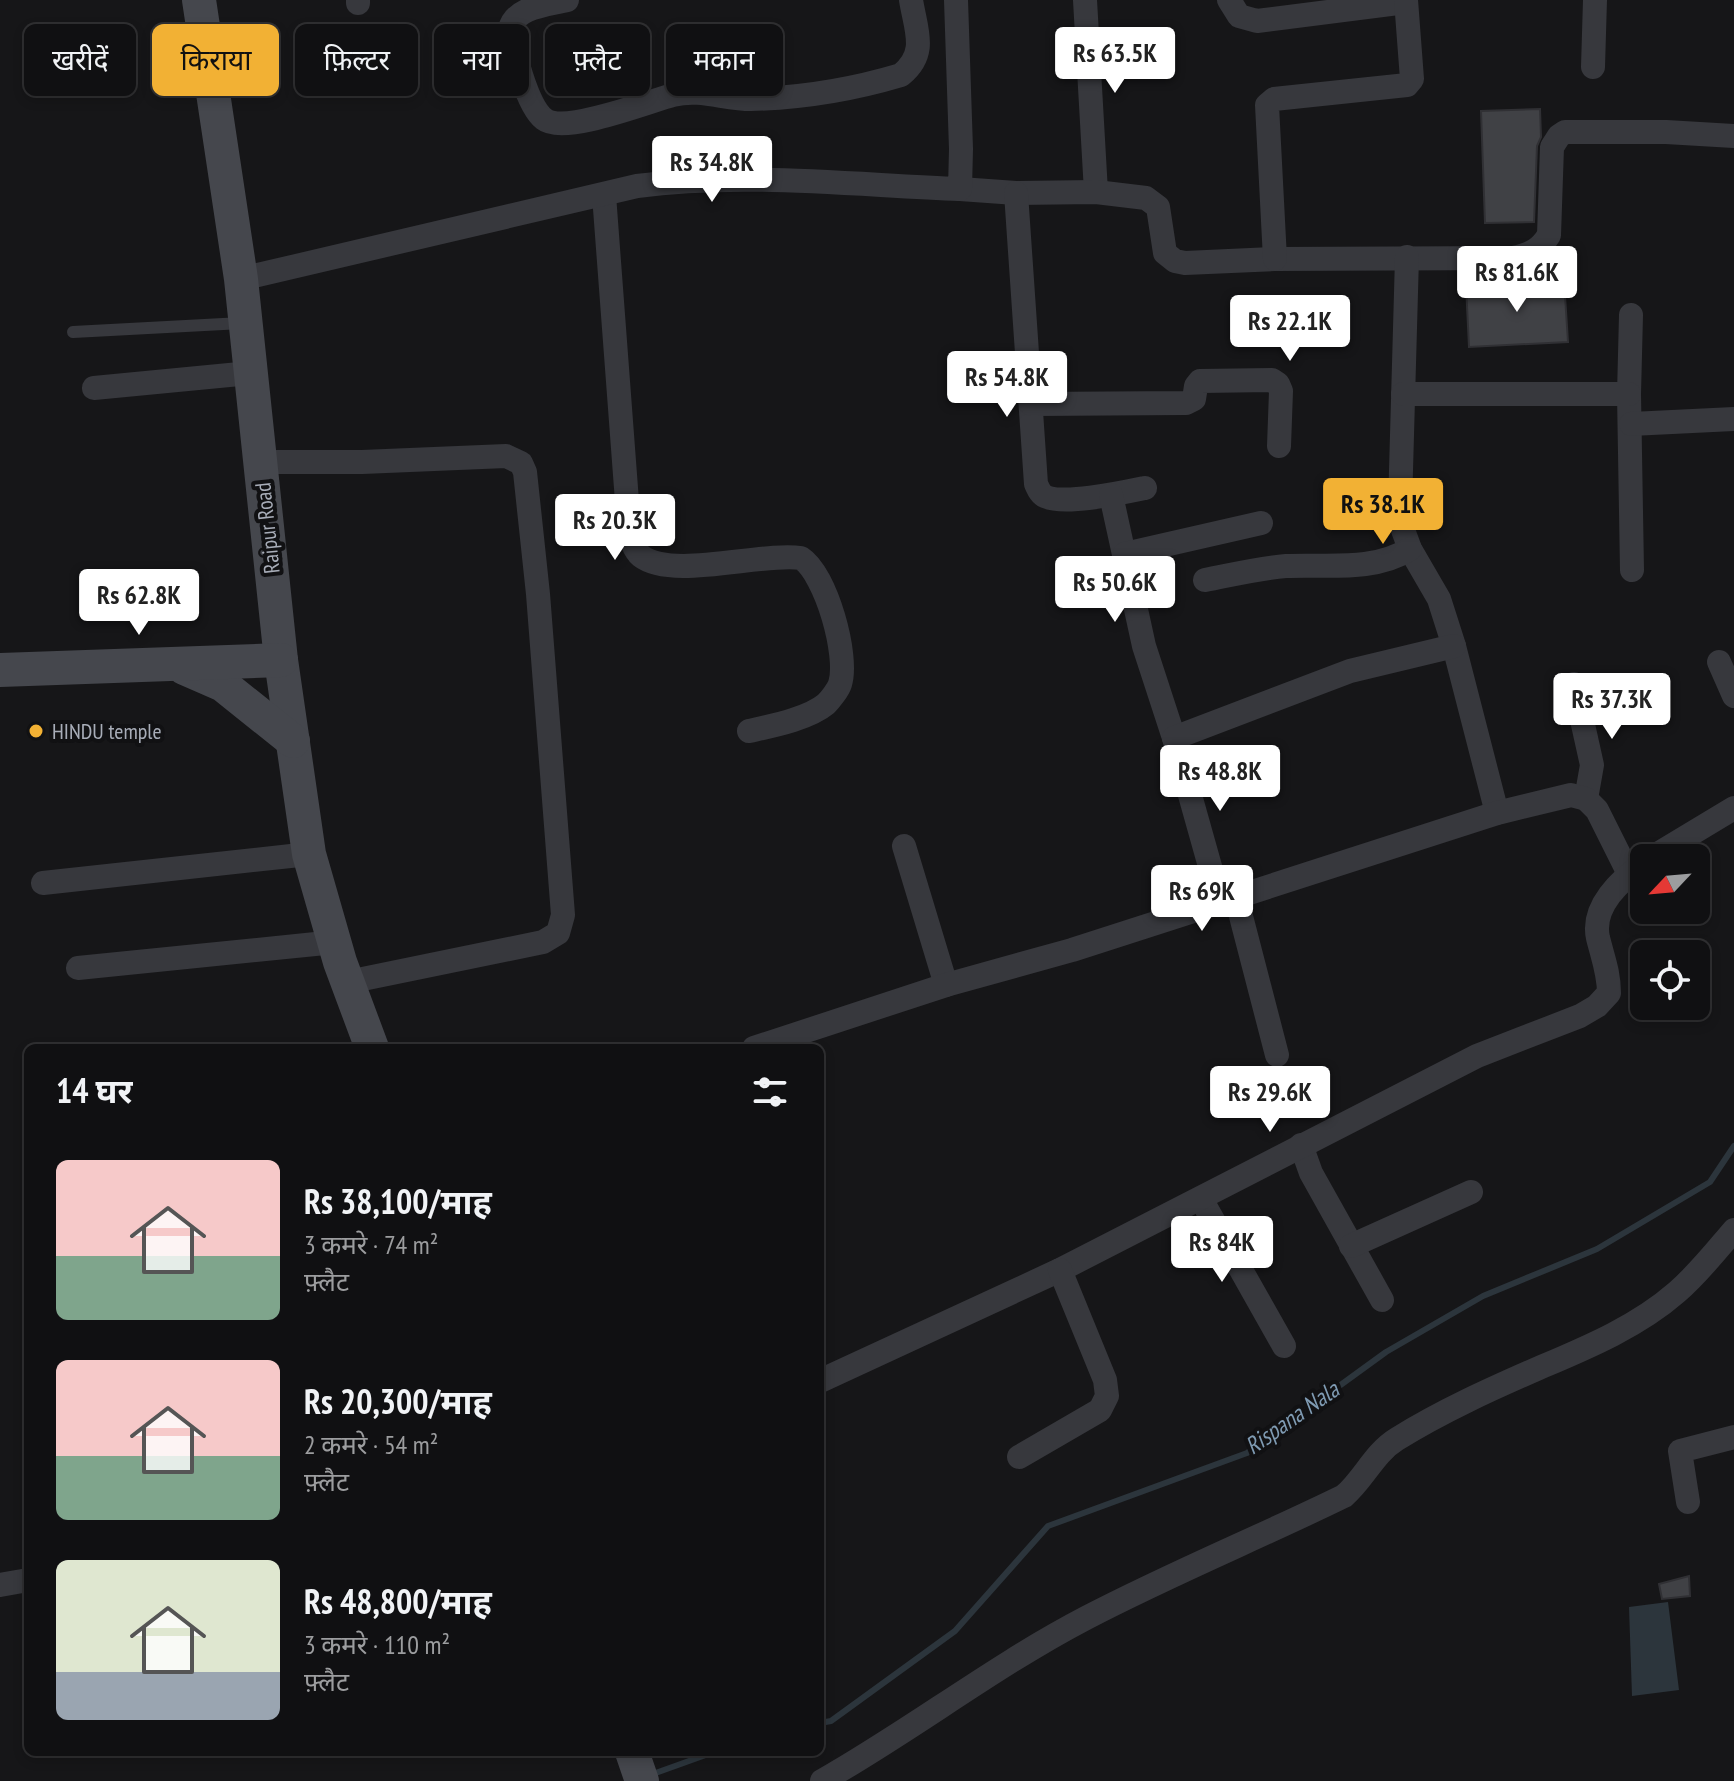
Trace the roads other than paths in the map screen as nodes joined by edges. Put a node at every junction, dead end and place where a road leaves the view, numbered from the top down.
1 (199, 0) edge
2 (567, 0) edge
3 (911, 0) edge
4 (956, 0) edge
5 (1085, 0) edge
6 (1229, 0) edge
7 (1595, 0) edge
8 (1406, 1) edge
9 (1593, 67) dead end
10 (1734, 136) edge
11 (960, 189) junction
12 (1096, 192) junction
13 (1016, 193) junction
14 (604, 195) junction
15 (1407, 257) junction
16 (1275, 259) junction
17 (241, 279) junction
18 (1631, 315) dead end
19 (245, 323) junction
20 (73, 332) dead end
21 (250, 373) junction
22 (94, 388) dead end
23 (1403, 394) junction
24 (1629, 394) junction
25 (1031, 404) junction
26 (1734, 419) edge
27 (1631, 424) junction
28 (1279, 446) dead end
29 (259, 462) junction
30 (1145, 488) dead end
31 (1111, 495) junction
32 (1261, 523) dead end
33 (1410, 549) junction
34 (1125, 554) junction
35 (1632, 570) dead end
36 (1205, 580) dead end
37 (1454, 646) junction
38 (281, 660) junction
39 (1719, 662) dead end
40 (177, 665) junction
41 (0, 670) edge
42 (1574, 684) dead end
43 (1734, 696) edge
44 (749, 731) dead end
45 (1174, 738) junction
46 (293, 741) junction
47 (1586, 799) junction
48 (1734, 808) edge
49 (1497, 813) junction
50 (1674, 844) edge
51 (904, 846) dead end
52 (309, 854) junction
53 (1630, 860) edge
54 (1630, 875) edge
55 (43, 883) dead end
56 (1228, 899) junction
57 (335, 942) junction
58 (78, 968) dead end
59 (348, 982) junction
60 (946, 985) junction
61 (371, 1044) edge
62 (766, 1044) edge
63 (1277, 1055) dead end
64 (1301, 1145) junction
65 (1471, 1192) dead end
66 (1201, 1199) junction
67 (1734, 1230) edge
68 (1351, 1246) junction
69 (1060, 1270) junction
70 (1382, 1300) dead end
71 (1284, 1346) dead end
72 (824, 1379) edge
73 (1734, 1437) edge
74 (1019, 1457) dead end
75 (1688, 1502) dead end
76 (24, 1581) edge
77 (0, 1585) edge
78 (633, 1756) edge
79 (642, 1781) edge
80 (822, 1781) edge

1 - 17 main road, Raipur Road
2 - 3 street
4 - 11 street
5 - 12 street
6 - 8 street
7 - 9 street
8 - 16 street
10 - 15 street
11 - 13 street
11 - 14 street
12 - 13 street
12 - 16 street
13 - 25 street
14 - 17 street
14 - 44 street
15 - 16 street
15 - 23 street
17 - 19 main road, Raipur Road
18 - 24 street
19 - 20 lane
19 - 21 main road, Raipur Road
21 - 22 street
21 - 29 main road, Raipur Road
23 - 24 street
23 - 33 street
24 - 27 street
25 - 28 street
25 - 31 street
26 - 27 street
27 - 35 street
29 - 38 main road, Raipur Road
29 - 59 street
30 - 31 street
31 - 34 street
32 - 34 street
33 - 36 street
33 - 37 street
34 - 45 street
37 - 45 street
37 - 49 street
38 - 40 main road
38 - 46 main road, Raipur Road
39 - 43 street
40 - 41 main road
40 - 46 main road
42 - 47 street
45 - 56 street
46 - 52 main road, Raipur Road
47 - 49 street
47 - 53 street
48 - 50 street
49 - 56 street
51 - 60 street
52 - 55 street
52 - 57 main road, Raipur Road
54 - 64 street
56 - 60 street
56 - 63 street
57 - 58 street
57 - 59 main road, Raipur Road
59 - 61 main road, Raipur Road
60 - 62 street
64 - 66 street
64 - 68 street
65 - 68 street
66 - 69 street
66 - 71 street
67 - 80 street
68 - 70 street
69 - 72 street
69 - 74 street
73 - 75 street
76 - 77 street
78 - 79 main road

